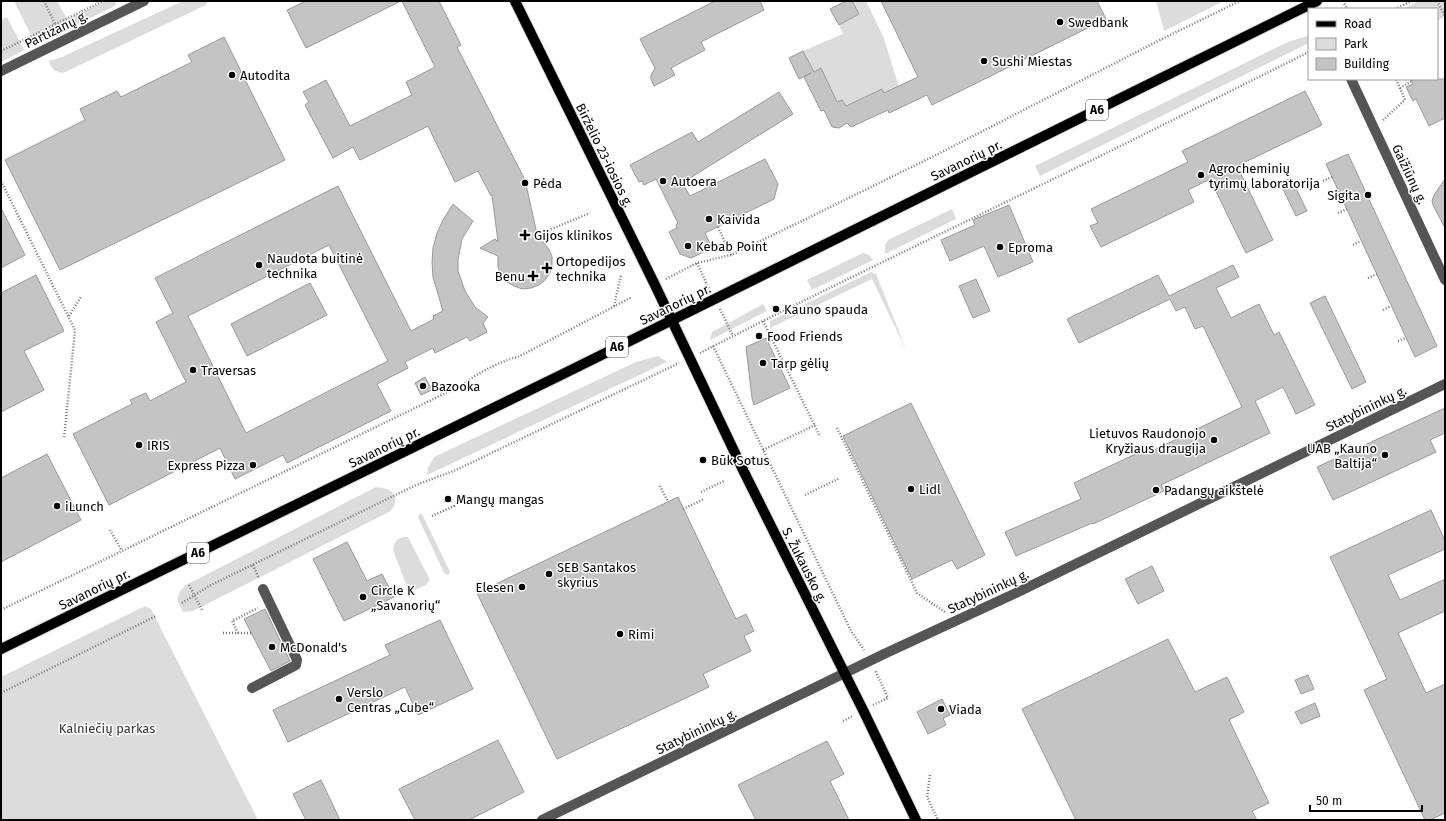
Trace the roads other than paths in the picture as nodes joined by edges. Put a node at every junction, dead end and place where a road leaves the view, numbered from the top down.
1 (144, 1) edge
2 (516, 1) edge
3 (1308, 8) edge
4 (1, 71) edge
5 (1351, 80) edge
6 (1445, 280) edge
7 (671, 320) junction
8 (1445, 384) edge
9 (263, 589) dead end
10 (1, 649) edge
11 (845, 674) junction
12 (252, 688) dead end
13 (542, 820) edge
14 (916, 820) edge

1 - 4 street, Partizanų g.
2 - 7 main road, Birželio 23-iosios g.
3 - 7 main road, Savanorių pr. / A6
5 - 6 street, Gaižiūnų g.
7 - 10 main road, Savanorių pr. / A6
7 - 11 main road, S. Žukausko g.
8 - 11 street, Statybininkų g.
9 - 12 street
11 - 13 street, Statybininkų g.
11 - 14 main road, S. Žukausko g.

